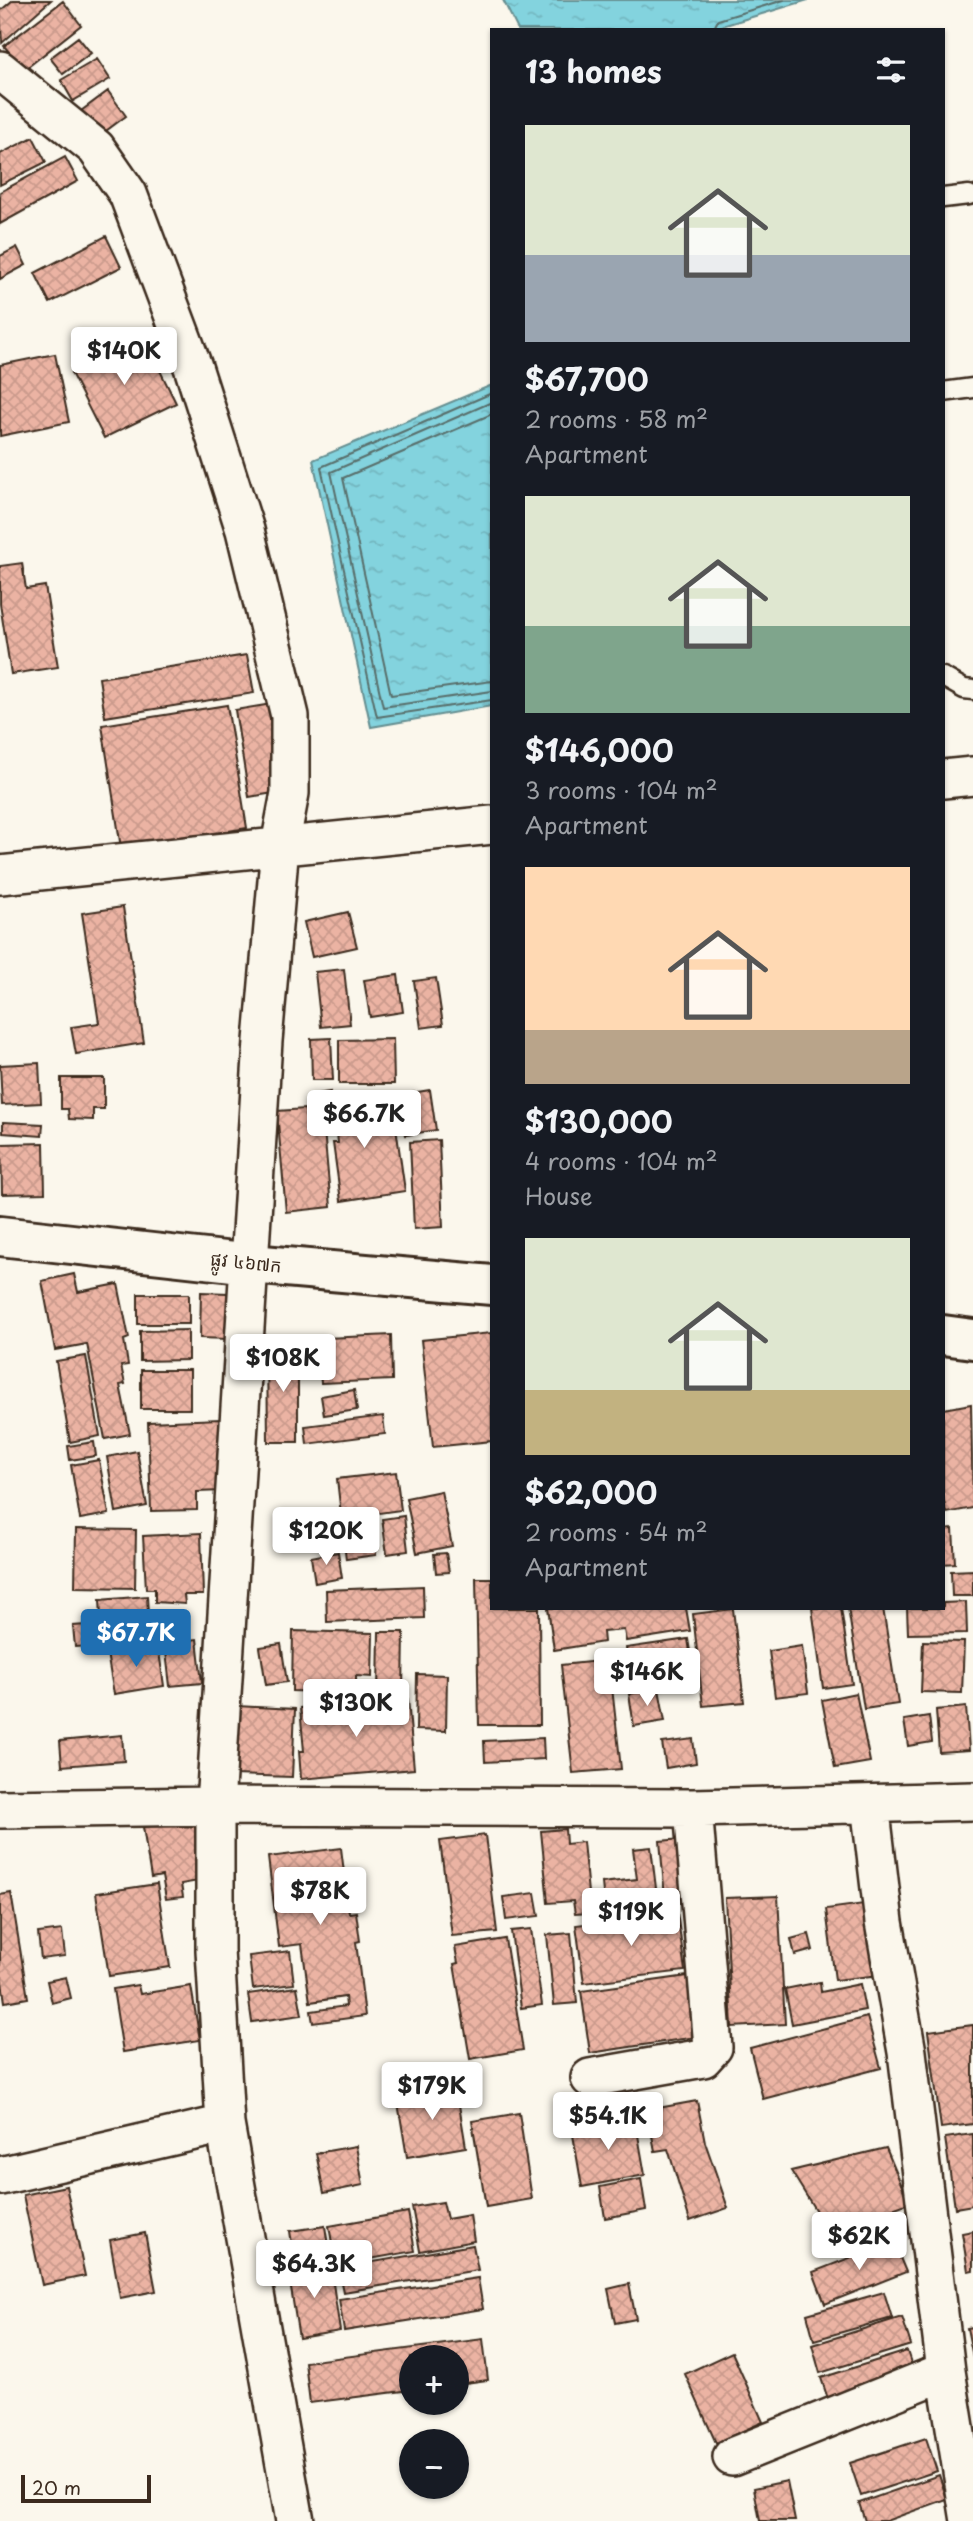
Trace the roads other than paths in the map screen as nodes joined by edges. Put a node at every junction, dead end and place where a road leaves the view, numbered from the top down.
1 (0, 70) edge
2 (969, 195) dead end
3 (945, 198) edge
4 (973, 388) edge
5 (945, 392) edge
6 (945, 678) edge
7 (973, 690) edge
8 (973, 776) edge
9 (945, 779) edge
10 (490, 825) edge
11 (280, 846) junction
12 (0, 875) edge
13 (0, 1236) edge
14 (251, 1264) junction
15 (490, 1285) edge
16 (945, 1335) edge
17 (973, 1339) edge
18 (870, 1804) junction
19 (973, 1804) edge
20 (215, 1806) junction
21 (693, 1808) junction
22 (0, 1809) edge
23 (590, 2078) dead end
24 (225, 2124) junction
25 (0, 2176) edge
26 (946, 2371) junction
27 (732, 2457) dead end
28 (295, 2521) edge
29 (970, 2521) edge

1 - 11 street
2 - 3 lane
4 - 5 lane
6 - 7 lane
8 - 9 street
10 - 11 street
11 - 12 street
11 - 14 street
13 - 14 street, ផ្លូវ ៤៦៧ក
14 - 15 street, ផ្លូវ ៤៦៧ក
14 - 20 street
16 - 17 street
18 - 19 street
18 - 21 street
18 - 26 street
20 - 21 street
20 - 22 street
20 - 24 street
21 - 23 street
24 - 25 street
24 - 28 street
26 - 27 street
26 - 29 street

